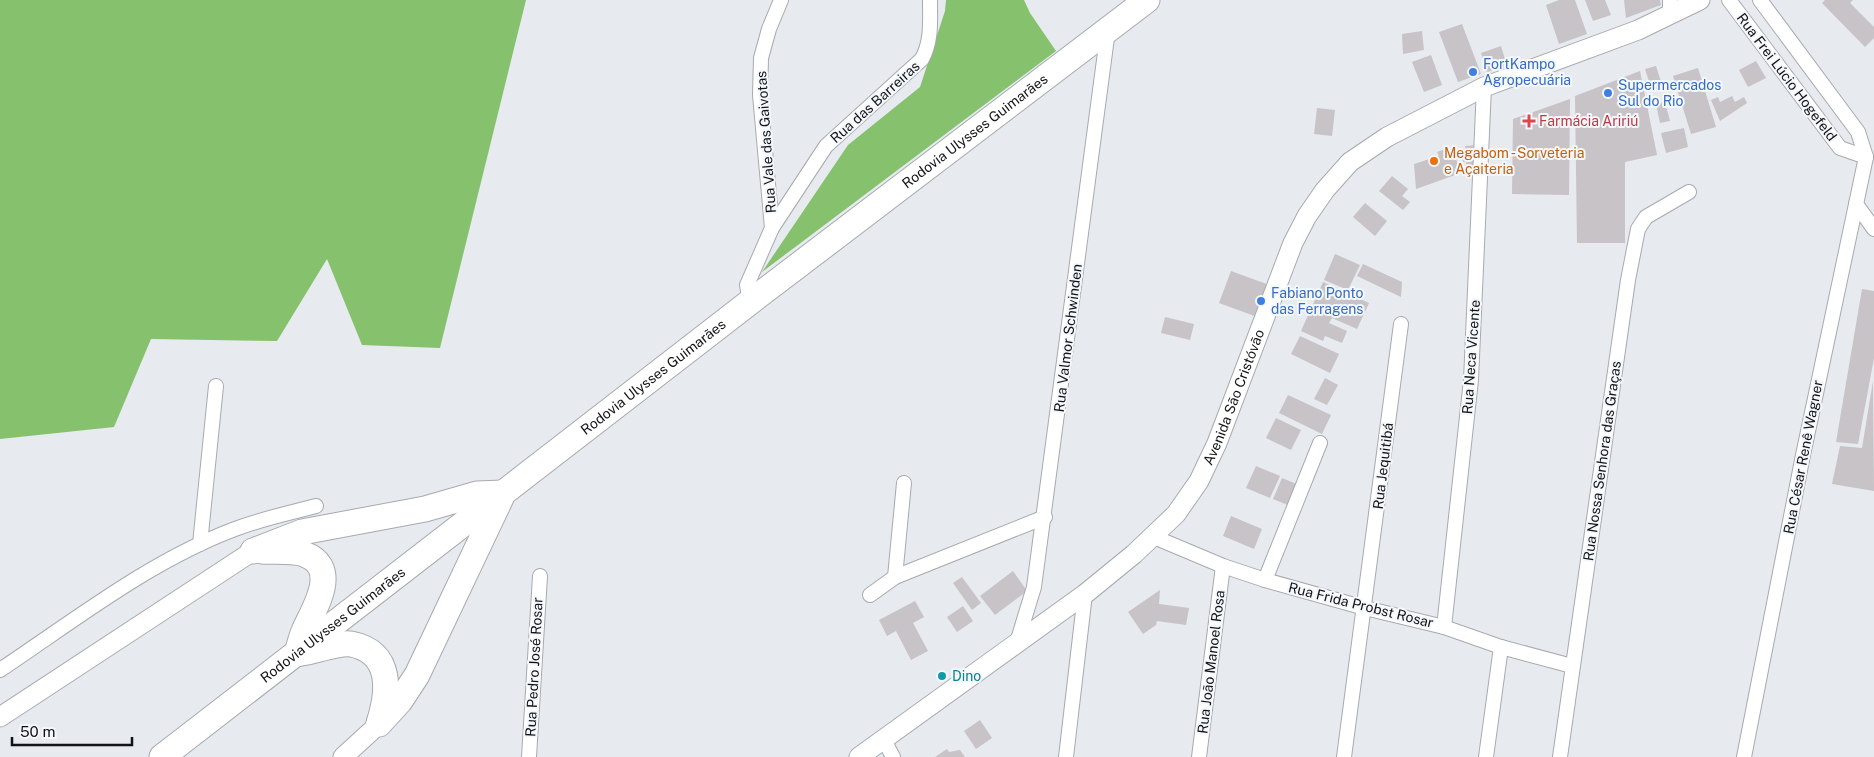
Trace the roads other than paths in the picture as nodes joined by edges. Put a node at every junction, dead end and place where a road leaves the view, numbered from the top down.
1 (781, 0) edge
2 (930, 0) edge
3 (1147, 0) edge
4 (1700, 0) edge
5 (1729, 0) edge
6 (1760, 0) edge
7 (1670, 8) edge
8 (1109, 27) junction
9 (1484, 87) junction
10 (1866, 157) junction
11 (1689, 192) dead end
12 (1856, 204) junction
13 (772, 228) junction
14 (1874, 229) edge
15 (750, 302) junction
16 (1401, 324) dead end
17 (216, 386) dead end
18 (1320, 443) dead end
19 (904, 483) dead end
20 (503, 493) junction
21 (316, 506) dead end
22 (1045, 517) junction
23 (1154, 536) junction
24 (200, 544) junction
25 (252, 551) junction
26 (1223, 566) junction
27 (540, 576) dead end
28 (895, 576) junction
29 (1265, 580) junction
30 (1085, 594) junction
31 (870, 595) dead end
32 (1365, 608) junction
33 (1444, 627) junction
34 (1015, 646) junction
35 (1501, 647) junction
36 (297, 654) junction
37 (1572, 666) junction
38 (0, 670) edge
39 (0, 717) edge
40 (379, 724) junction
41 (884, 740) junction
42 (162, 757) edge
43 (343, 757) edge
44 (529, 757) edge
45 (859, 757) edge
46 (893, 757) edge
47 (1066, 757) edge
48 (1199, 757) edge
49 (1344, 757) edge
50 (1486, 757) edge
51 (1560, 757) edge
52 (1744, 757) edge

1 - 13 street, Rua Vale das Gaivotas
2 - 13 street, Rua das Barreiras
3 - 8 highway, Rodovia Ulysses Guimarães
4 - 7 main road, Avenida São Cristóvão
5 - 10 street, Rua Frei Lúcio Hogefeld
6 - 10 street, Rua Frei Lúcio Hogefeld
7 - 9 main road, Avenida São Cristóvão
8 - 15 highway, Rodovia Ulysses Guimarães
8 - 22 street, Rua Valmor Schwinden
9 - 23 main road, Avenida São Cristóvão
9 - 33 street, Rua Neca Vicente
10 - 12 street, Rua César Renê Wagner
11 - 37 street, Rua Nossa Senhora das Graças
12 - 14 street
12 - 52 street, Rua César Renê Wagner
13 - 15 street, Rua das Barreiras
15 - 20 highway, Rodovia Ulysses Guimarães
16 - 32 street, Rua Jequitibá
17 - 24 street
18 - 29 street
19 - 28 street
20 - 25 highway
20 - 36 highway, Rodovia Ulysses Guimarães
20 - 40 highway
21 - 24 street
22 - 28 street
22 - 34 street, Rua Valmor Schwinden
23 - 26 street, Rua Frida Probst Rosar
23 - 30 main road, Avenida São Cristóvão
24 - 38 street
25 - 36 highway
25 - 39 main road
26 - 29 street, Rua Frida Probst Rosar
26 - 48 street, Rua João Manoel Rosa
27 - 44 street, Rua Pedro José Rosar
28 - 31 street
29 - 32 street, Rua Frida Probst Rosar
30 - 34 main road, Avenida São Cristóvão
30 - 47 street
32 - 33 street, Rua Frida Probst Rosar
32 - 49 street, Rua Jequitibá
33 - 35 street, Rua Frida Probst Rosar
34 - 41 main road, Avenida São Cristóvão
35 - 37 street, Rua Frida Probst Rosar
35 - 50 street
36 - 40 highway
36 - 42 highway, Rodovia Ulysses Guimarães
37 - 51 street, Rua Nossa Senhora das Graças
40 - 43 main road
41 - 45 main road, Avenida São Cristóvão
41 - 46 street

